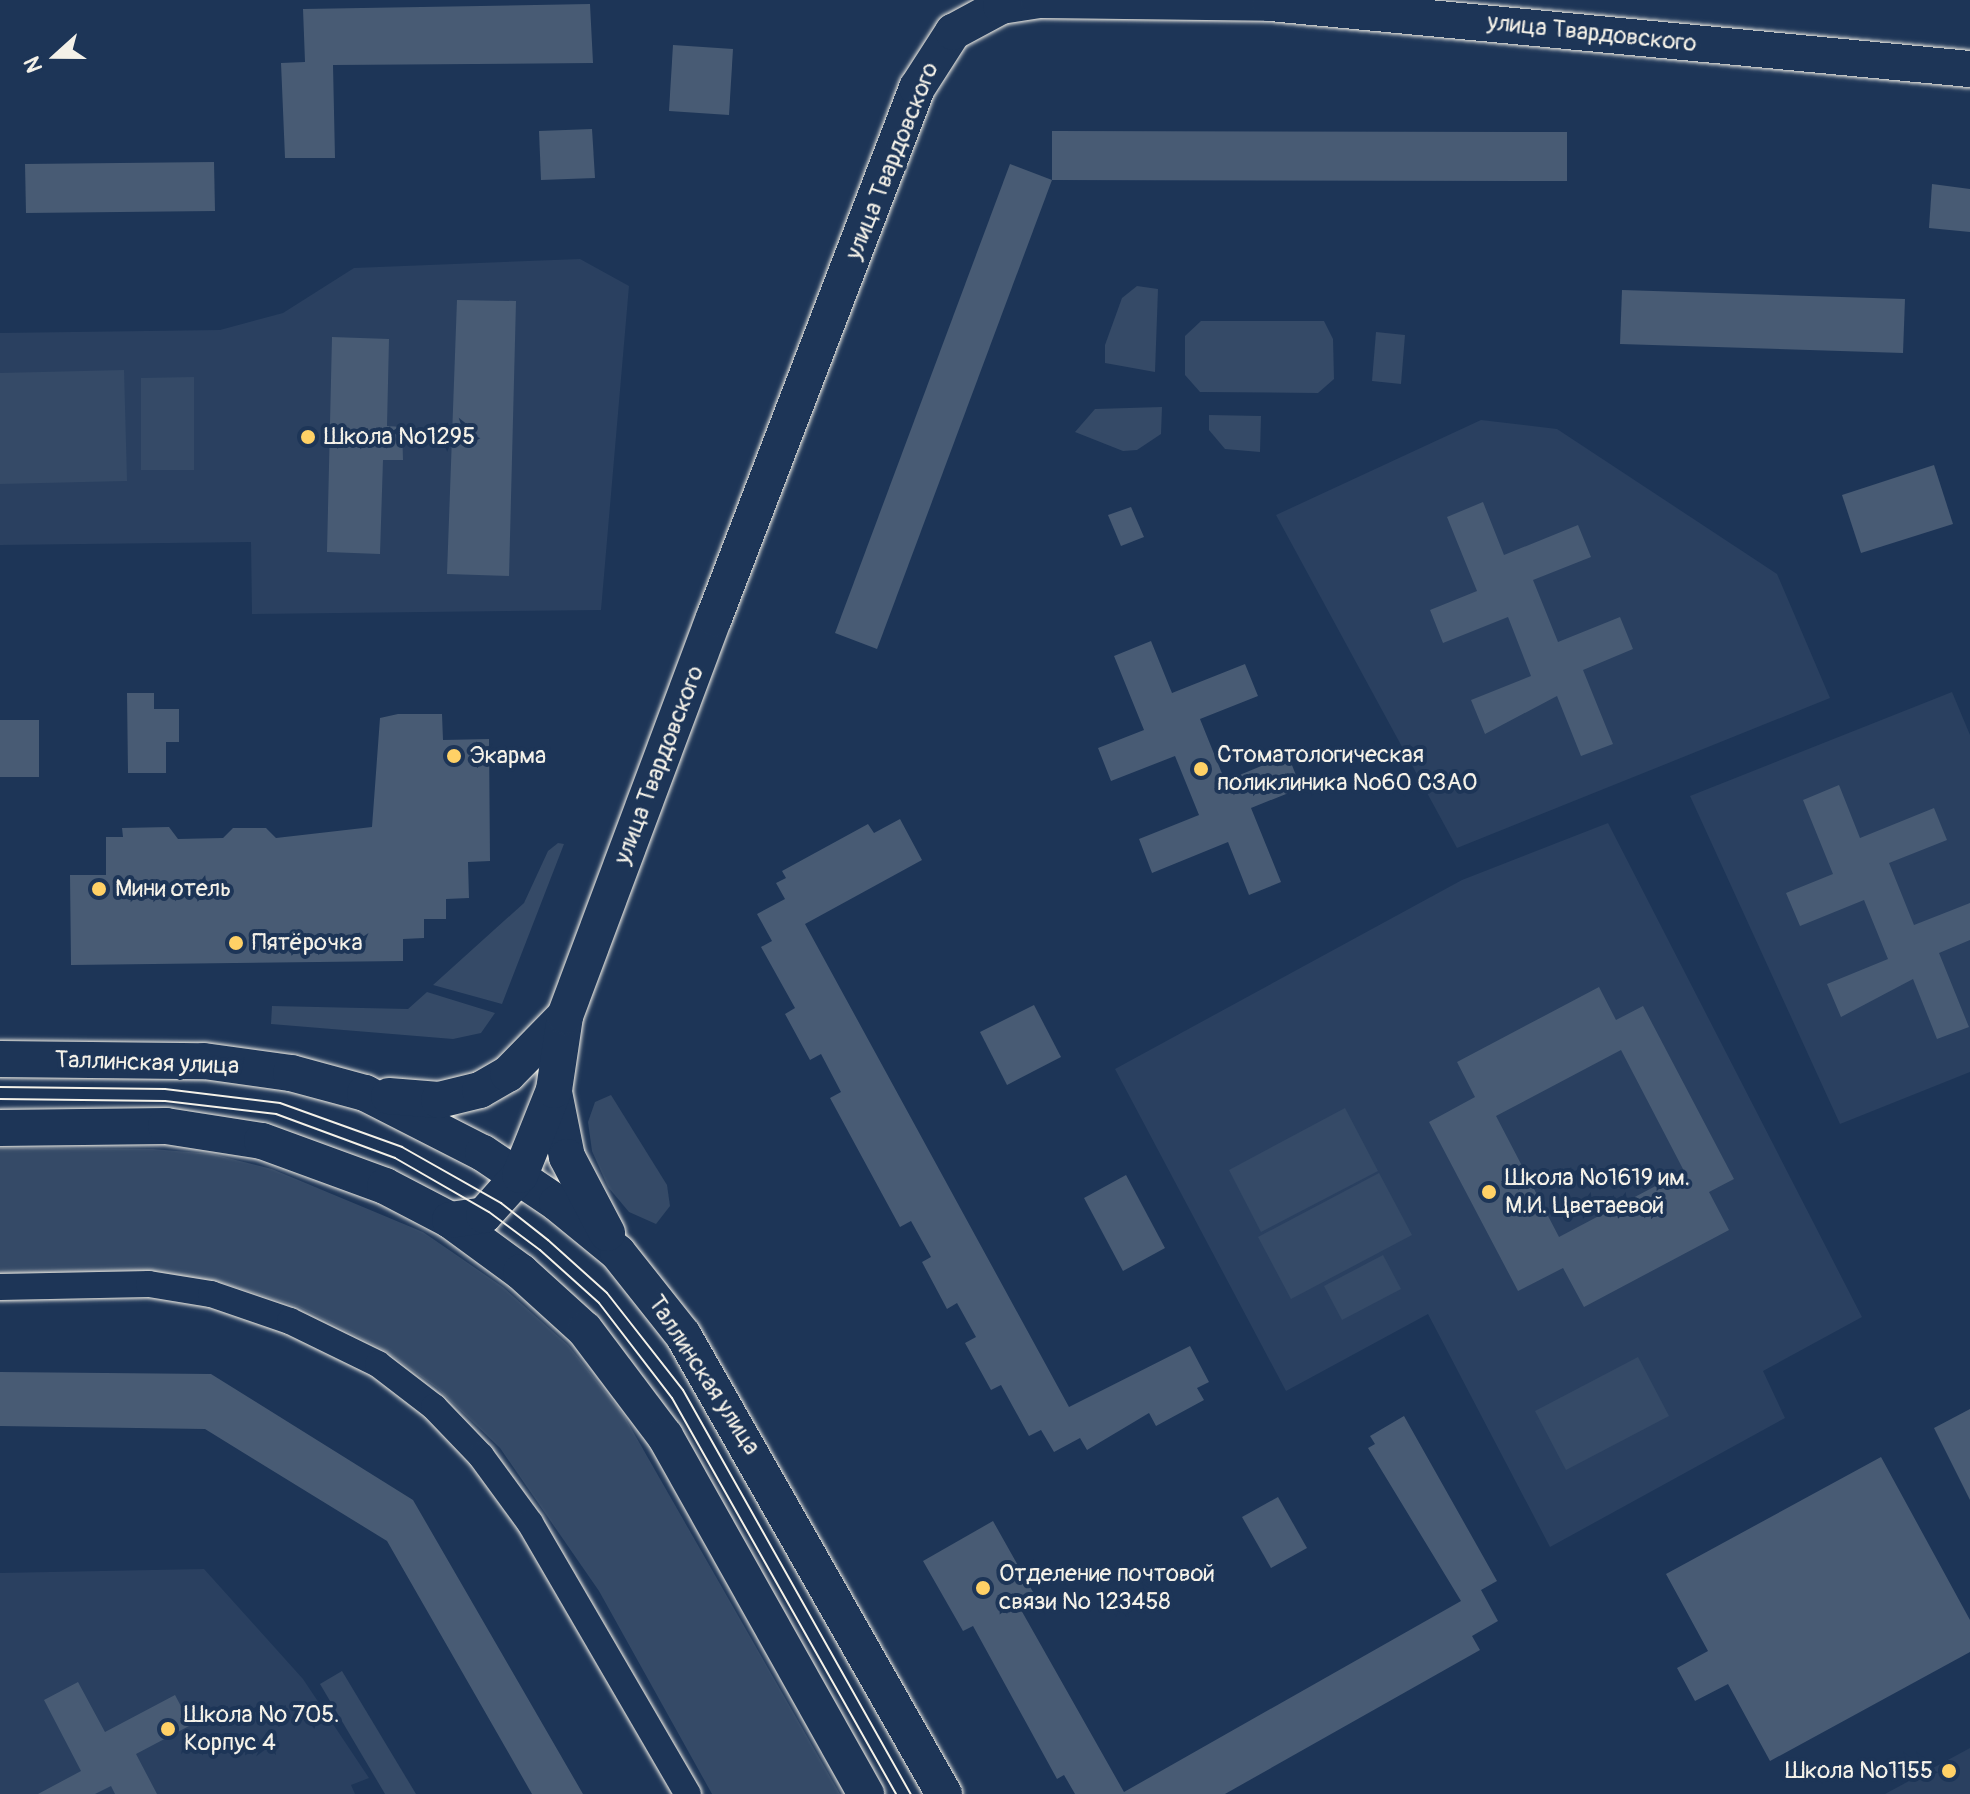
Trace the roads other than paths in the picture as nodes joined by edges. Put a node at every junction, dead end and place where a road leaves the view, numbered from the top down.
1 (1970, 69) edge
2 (565, 1016) junction
3 (0, 1059) edge
4 (554, 1090) junction
5 (365, 1093) junction
6 (0, 1128) edge
7 (520, 1175) junction
8 (450, 1220) junction
9 (618, 1253) junction
10 (0, 1287) edge
11 (688, 1794) edge
12 (866, 1794) edge
13 (944, 1794) edge

1 - 2 main road, улица Твардовского
2 - 4 main road, улица Твардовского
2 - 5 main road
3 - 5 main road, Таллинская улица
4 - 7 main road, улица Твардовского
4 - 9 main road
5 - 7 main road, Таллинская улица
6 - 8 main road
7 - 8 main road, улица Твардовского
7 - 9 main road, Таллинская улица
8 - 12 main road
9 - 13 main road, Таллинская улица
10 - 11 street

